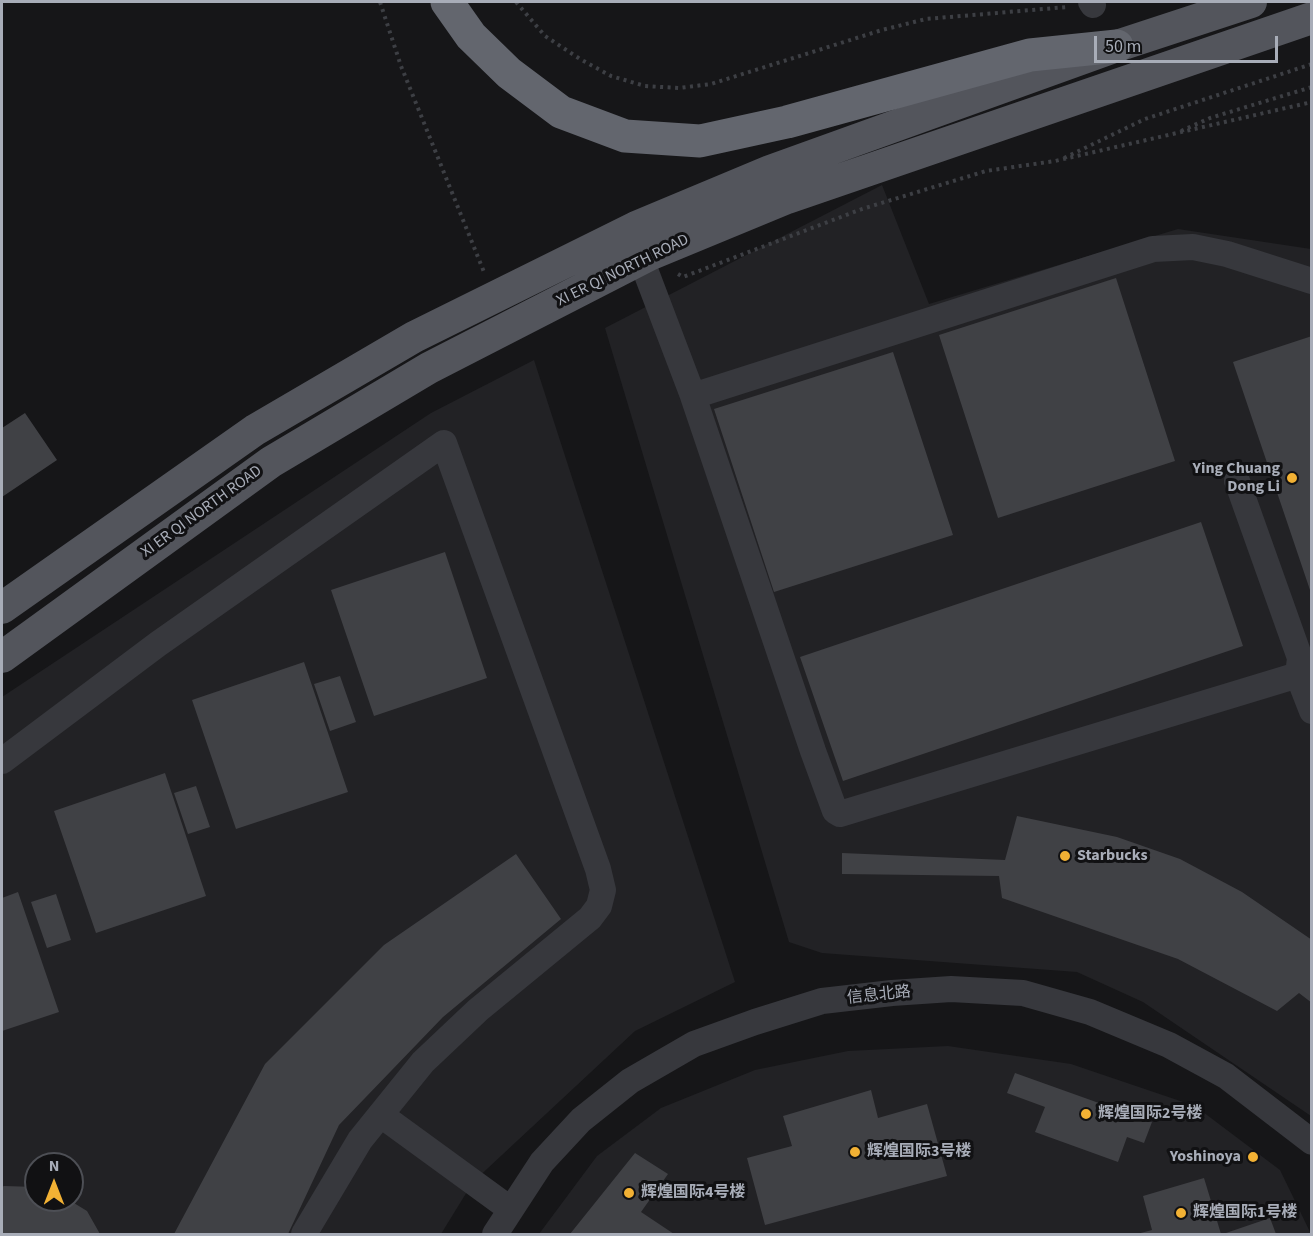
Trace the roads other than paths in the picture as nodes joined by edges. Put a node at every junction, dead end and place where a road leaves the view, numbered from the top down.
1 (447, 2) edge
2 (1251, 2) edge
3 (1311, 18) edge
4 (1117, 46) junction
5 (645, 257) junction
6 (1311, 281) edge
7 (693, 396) junction
8 (1237, 480) dead end
9 (2, 608) edge
10 (2, 657) edge
11 (1298, 675) junction
12 (1311, 711) edge
13 (2, 761) edge
14 (381, 1115) junction
15 (1311, 1142) edge
16 (510, 1209) junction
17 (304, 1234) edge
18 (495, 1234) edge

1 - 4 highway
2 - 4 main road, XI ER QI NORTH ROAD
3 - 5 main road, XI ER QI NORTH ROAD
4 - 9 main road, XI ER QI NORTH ROAD
5 - 7 street
5 - 10 main road, XI ER QI NORTH ROAD
6 - 7 street
7 - 11 street
8 - 11 street
11 - 12 street
13 - 14 street
14 - 16 street
14 - 17 street
15 - 16 street, 信息北路
16 - 18 street, 信息北路

